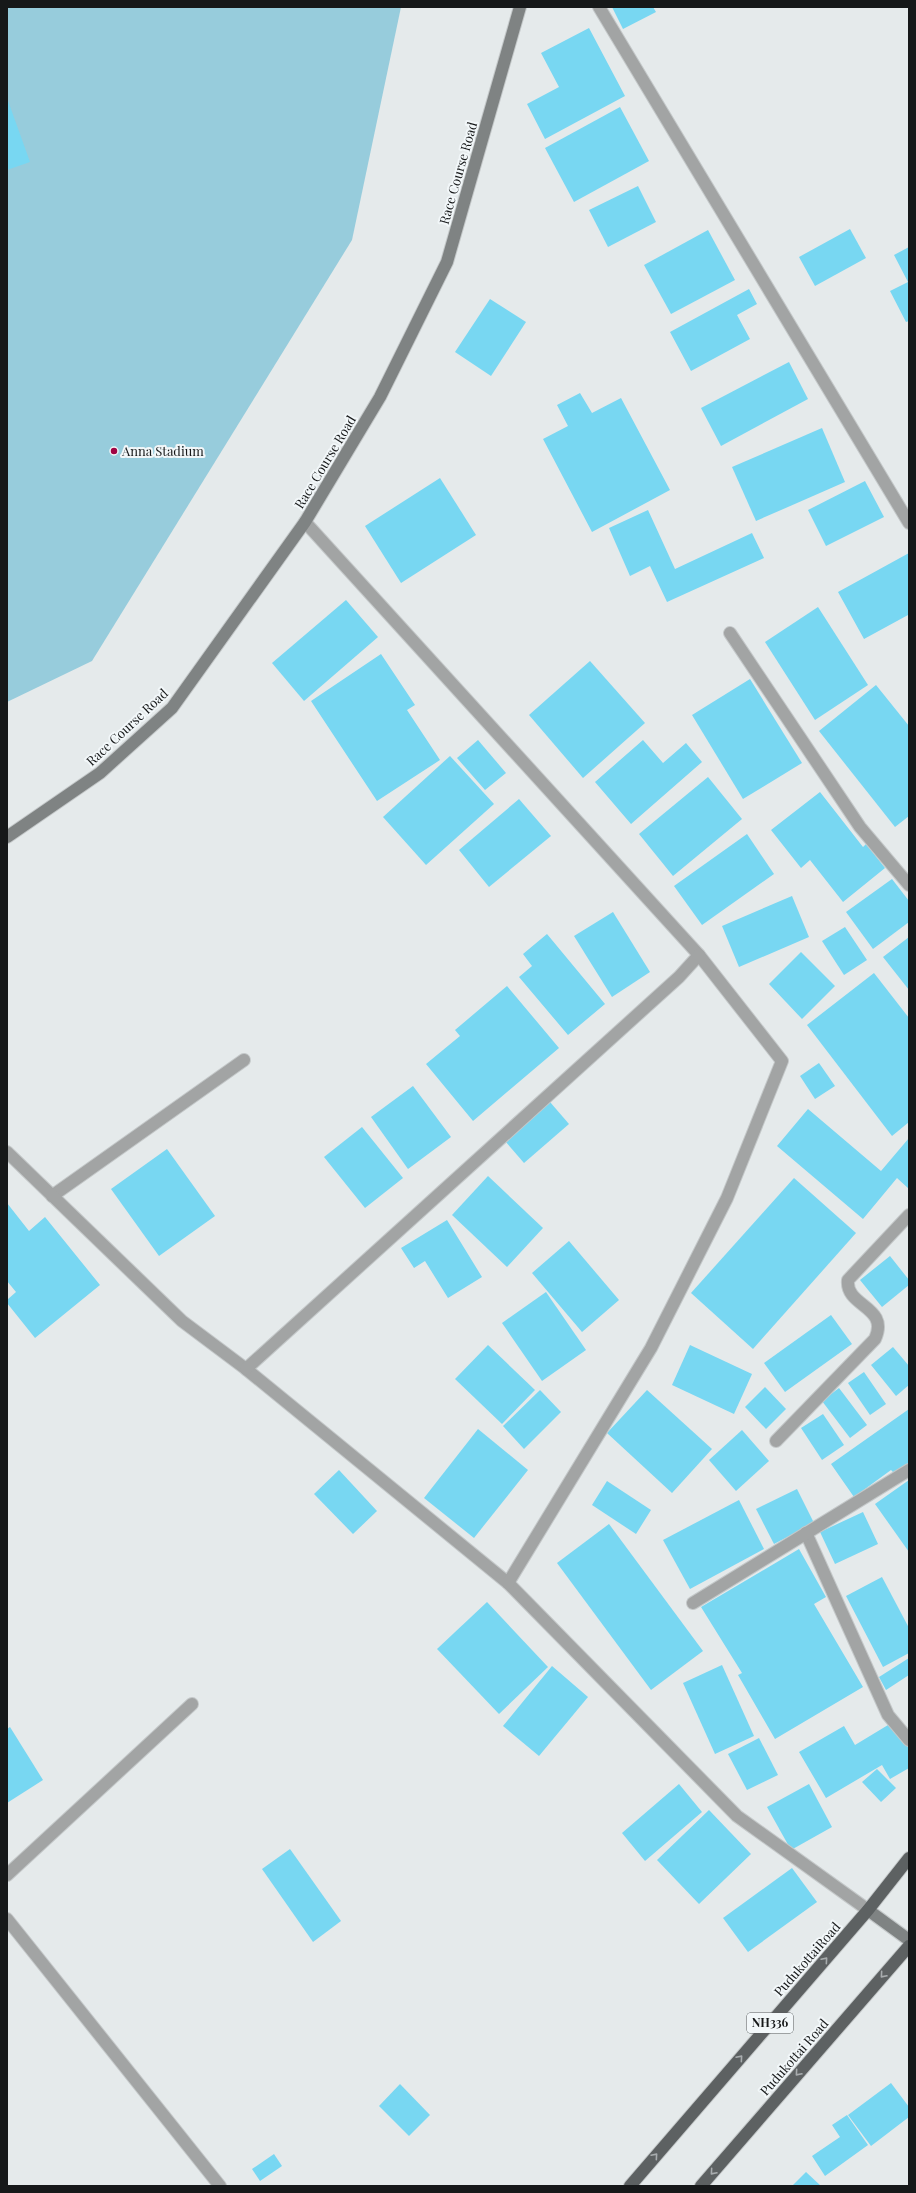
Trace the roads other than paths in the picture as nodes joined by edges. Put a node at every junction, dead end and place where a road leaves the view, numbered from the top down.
1 (520, 7) edge
2 (599, 7) edge
3 (305, 522) junction
4 (909, 523) edge
5 (730, 633) dead end
6 (7, 837) edge
7 (909, 885) edge
8 (699, 955) junction
9 (244, 1060) dead end
10 (7, 1152) edge
11 (52, 1196) junction
12 (909, 1215) edge
13 (246, 1369) junction
14 (776, 1441) dead end
15 (909, 1470) edge
16 (806, 1533) junction
17 (508, 1583) junction
18 (693, 1603) dead end
19 (192, 1704) dead end
20 (909, 1740) edge
21 (909, 1858) edge
22 (7, 1875) edge
23 (868, 1910) junction
24 (7, 1919) edge
25 (909, 1940) edge
26 (909, 1946) edge
27 (220, 2186) edge
28 (630, 2186) edge
29 (700, 2186) edge

1 - 3 main road, Race Course Road
2 - 4 street
3 - 6 main road, Race Course Road
3 - 8 street
5 - 7 street
8 - 13 street
8 - 17 street
9 - 11 street
10 - 11 street
11 - 13 street
12 - 14 street
13 - 17 street
15 - 16 street
16 - 18 street
16 - 20 street
17 - 23 street
19 - 22 street
21 - 23 highway, PudukottaiRoad / NH336
23 - 25 main road
28 -> 23 highway, PudukottaiRoad / NH336
24 - 27 street
26 -> 29 highway, Pudukottai Road

